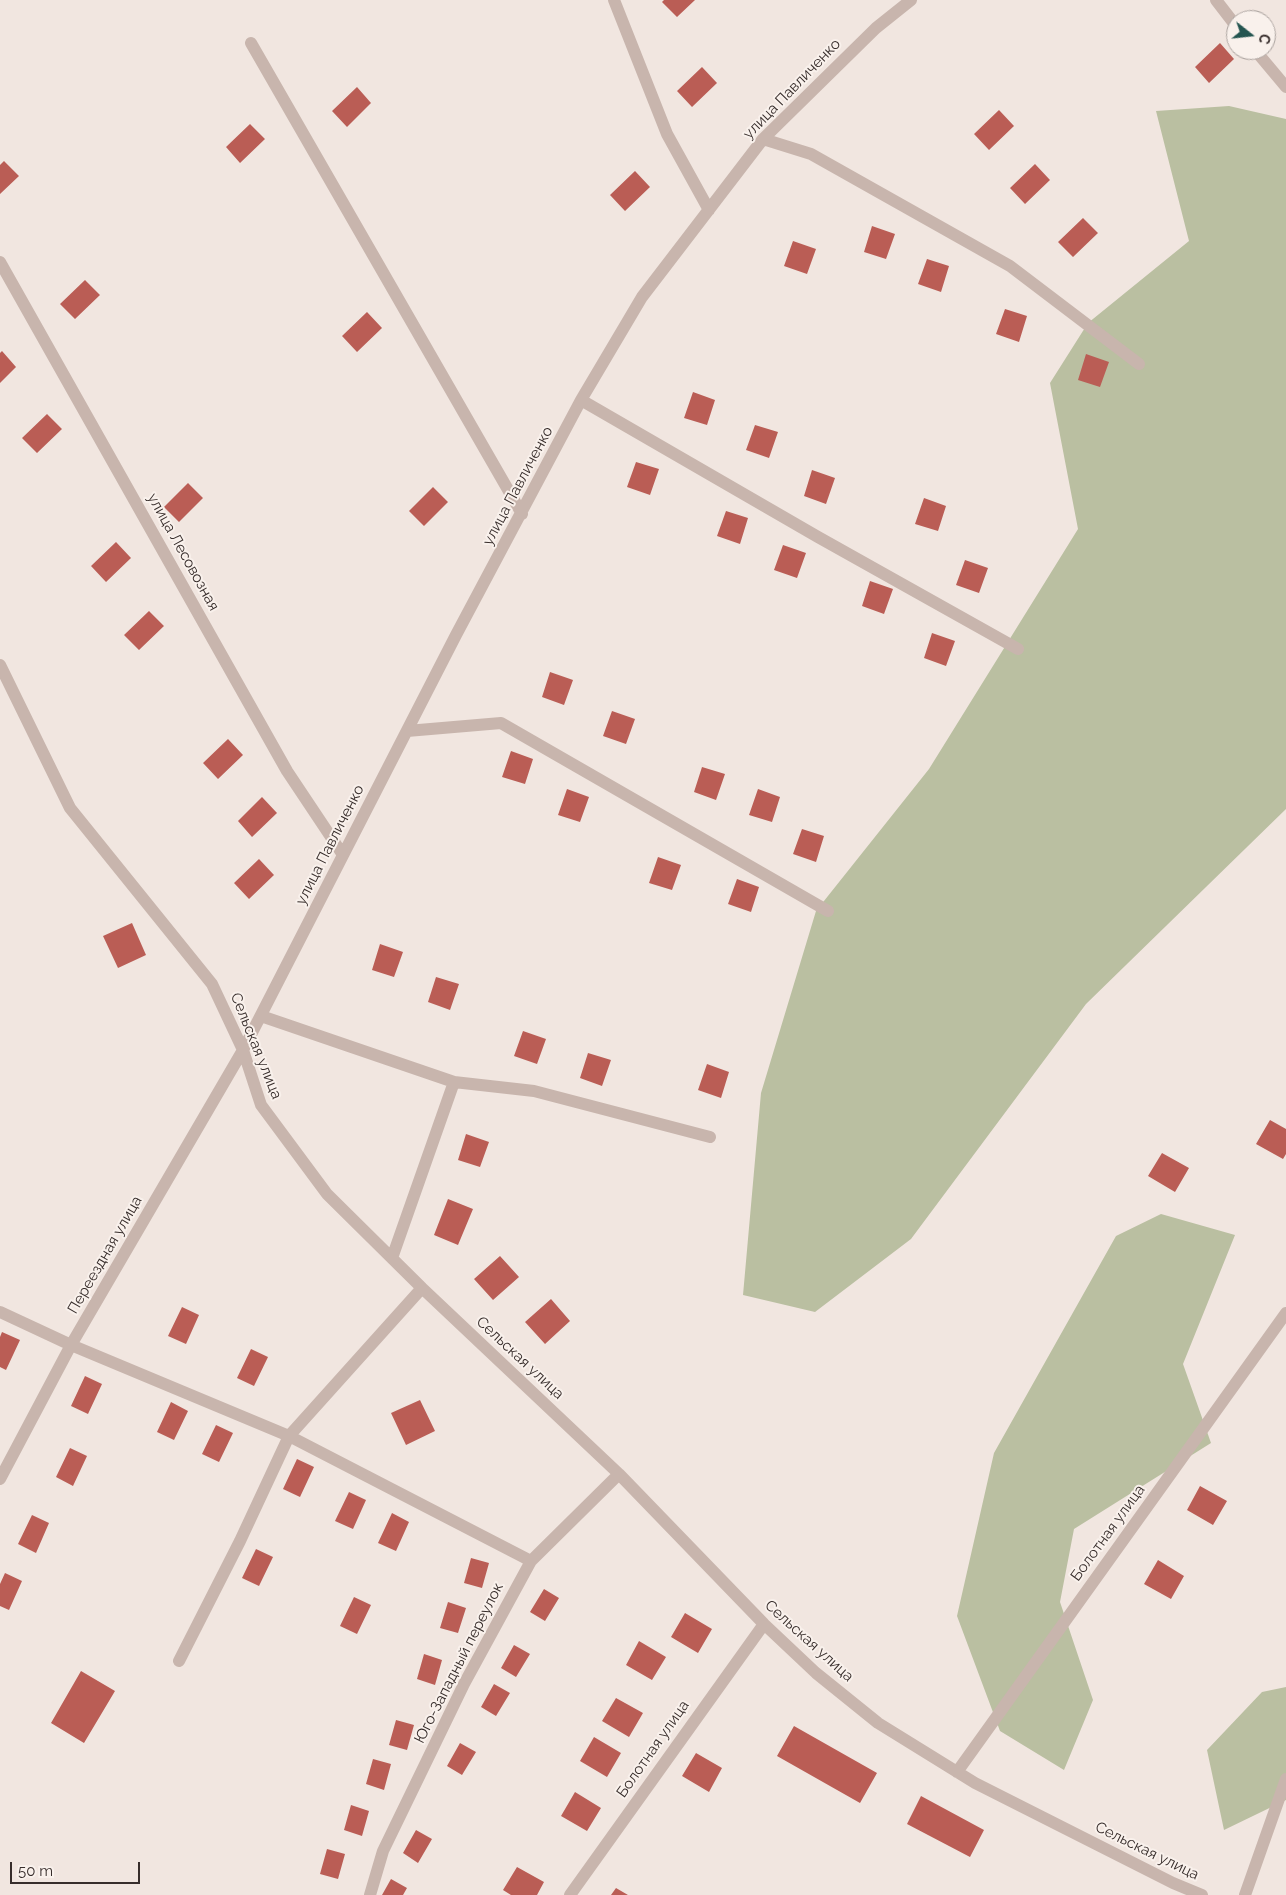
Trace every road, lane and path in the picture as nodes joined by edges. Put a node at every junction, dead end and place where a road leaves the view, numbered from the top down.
1 (614, 0) edge
2 (911, 0) edge
3 (1216, 0) edge
4 (1226, 13) edge
5 (251, 43) dead end
6 (1263, 60) edge
7 (1286, 87) edge
8 (763, 139) junction
9 (709, 210) junction
10 (0, 262) edge
11 (1139, 364) dead end
12 (582, 400) junction
13 (522, 514) junction
14 (1018, 649) dead end
15 (0, 665) edge
16 (407, 731) junction
17 (343, 855) junction
18 (828, 911) dead end
19 (261, 1016) junction
20 (243, 1050) junction
21 (454, 1082) junction
22 (710, 1137) dead end
23 (392, 1258) junction
24 (422, 1288) junction
25 (0, 1312) edge
26 (1286, 1313) edge
27 (71, 1346) junction
28 (289, 1436) junction
29 (619, 1474) junction
30 (0, 1479) edge
31 (531, 1561) junction
32 (764, 1624) junction
33 (179, 1661) dead end
34 (957, 1772) junction
35 (1286, 1779) edge
36 (1171, 1889) edge
37 (370, 1895) edge
38 (570, 1895) edge
39 (1202, 1895) edge
40 (1245, 1895) edge

1 - 9 street
2 - 8 street, улица Павличенко
3 - 4 street
5 - 13 street
6 - 7 street
8 - 9 street, улица Павличенко
8 - 11 street
9 - 12 street, улица Павличенко
10 - 17 street, улица Лесовозная
12 - 13 street, улица Павличенко
12 - 14 street
13 - 16 street, улица Павличенко
15 - 20 street, Сельская улица
16 - 17 street, улица Павличенко
16 - 18 street
17 - 19 street, улица Павличенко
19 - 20 street, улица Павличенко
19 - 21 street
20 - 23 street, Сельская улица
20 - 27 street, Переездная улица
21 - 22 street
21 - 23 street
23 - 24 street, Сельская улица
24 - 28 street
24 - 29 street, Сельская улица
25 - 27 street
26 - 34 street, Болотная улица
27 - 28 street
27 - 30 street, Переездная улица
28 - 31 street
28 - 33 street
29 - 31 street, Юго-Западный переулок
29 - 32 street, Сельская улица
31 - 37 street, Юго-Западный переулок
32 - 34 street, Сельская улица
32 - 38 street, Болотная улица
34 - 36 street, Сельская улица
35 - 40 street
36 - 39 street, Сельская улица

